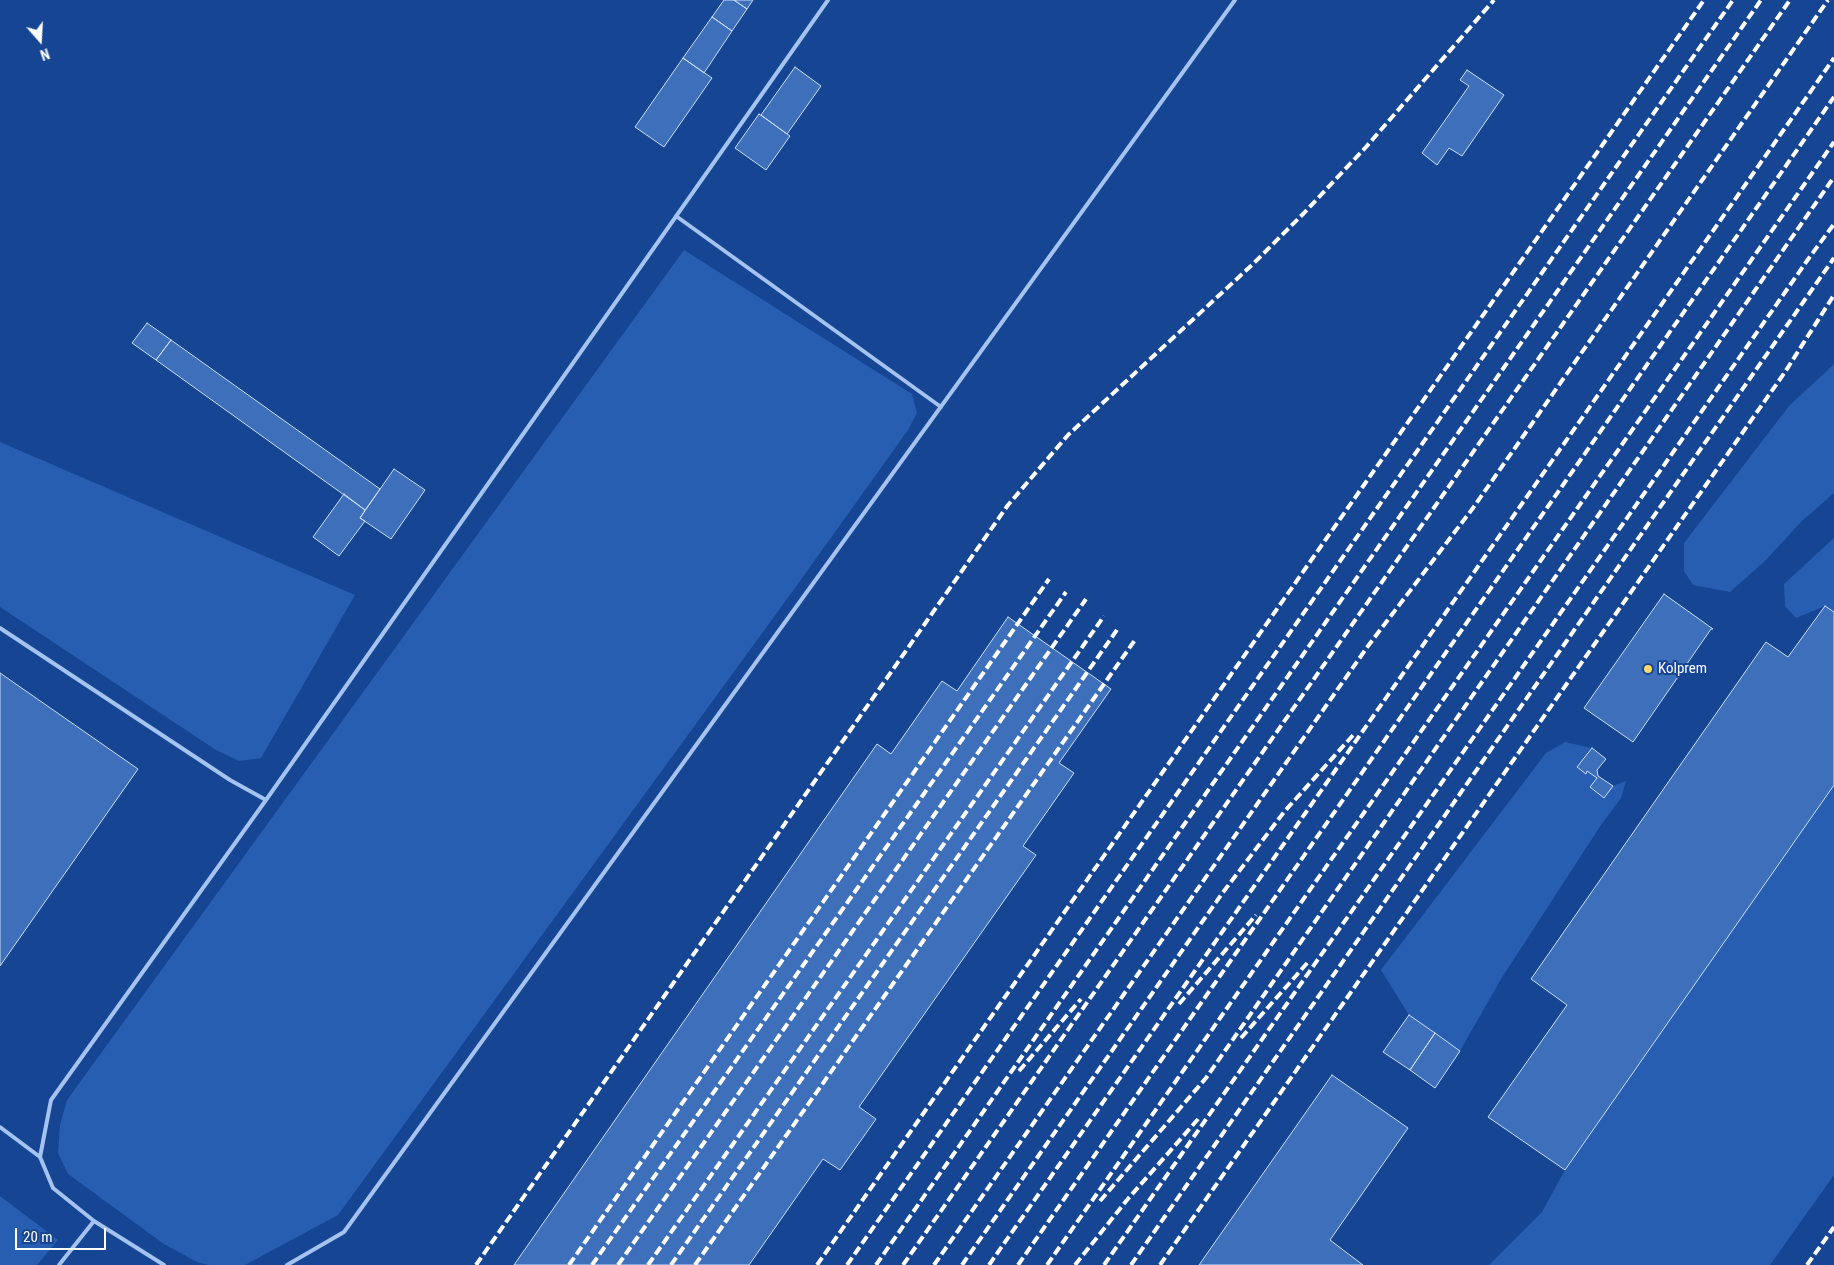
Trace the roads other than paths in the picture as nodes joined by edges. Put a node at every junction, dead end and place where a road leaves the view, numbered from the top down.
1 (828, 0) edge
2 (1235, 0) edge
3 (676, 216) junction
4 (941, 407) junction
5 (0, 628) edge
6 (266, 800) junction
7 (0, 1127) edge
8 (40, 1157) junction
9 (94, 1221) junction
10 (59, 1265) edge
11 (164, 1265) edge
12 (287, 1265) edge

1 - 3 lane
2 - 4 lane
3 - 4 lane
3 - 6 lane
4 - 12 lane
5 - 6 lane
6 - 8 lane
7 - 8 lane
8 - 9 lane
9 - 10 lane
9 - 11 lane

